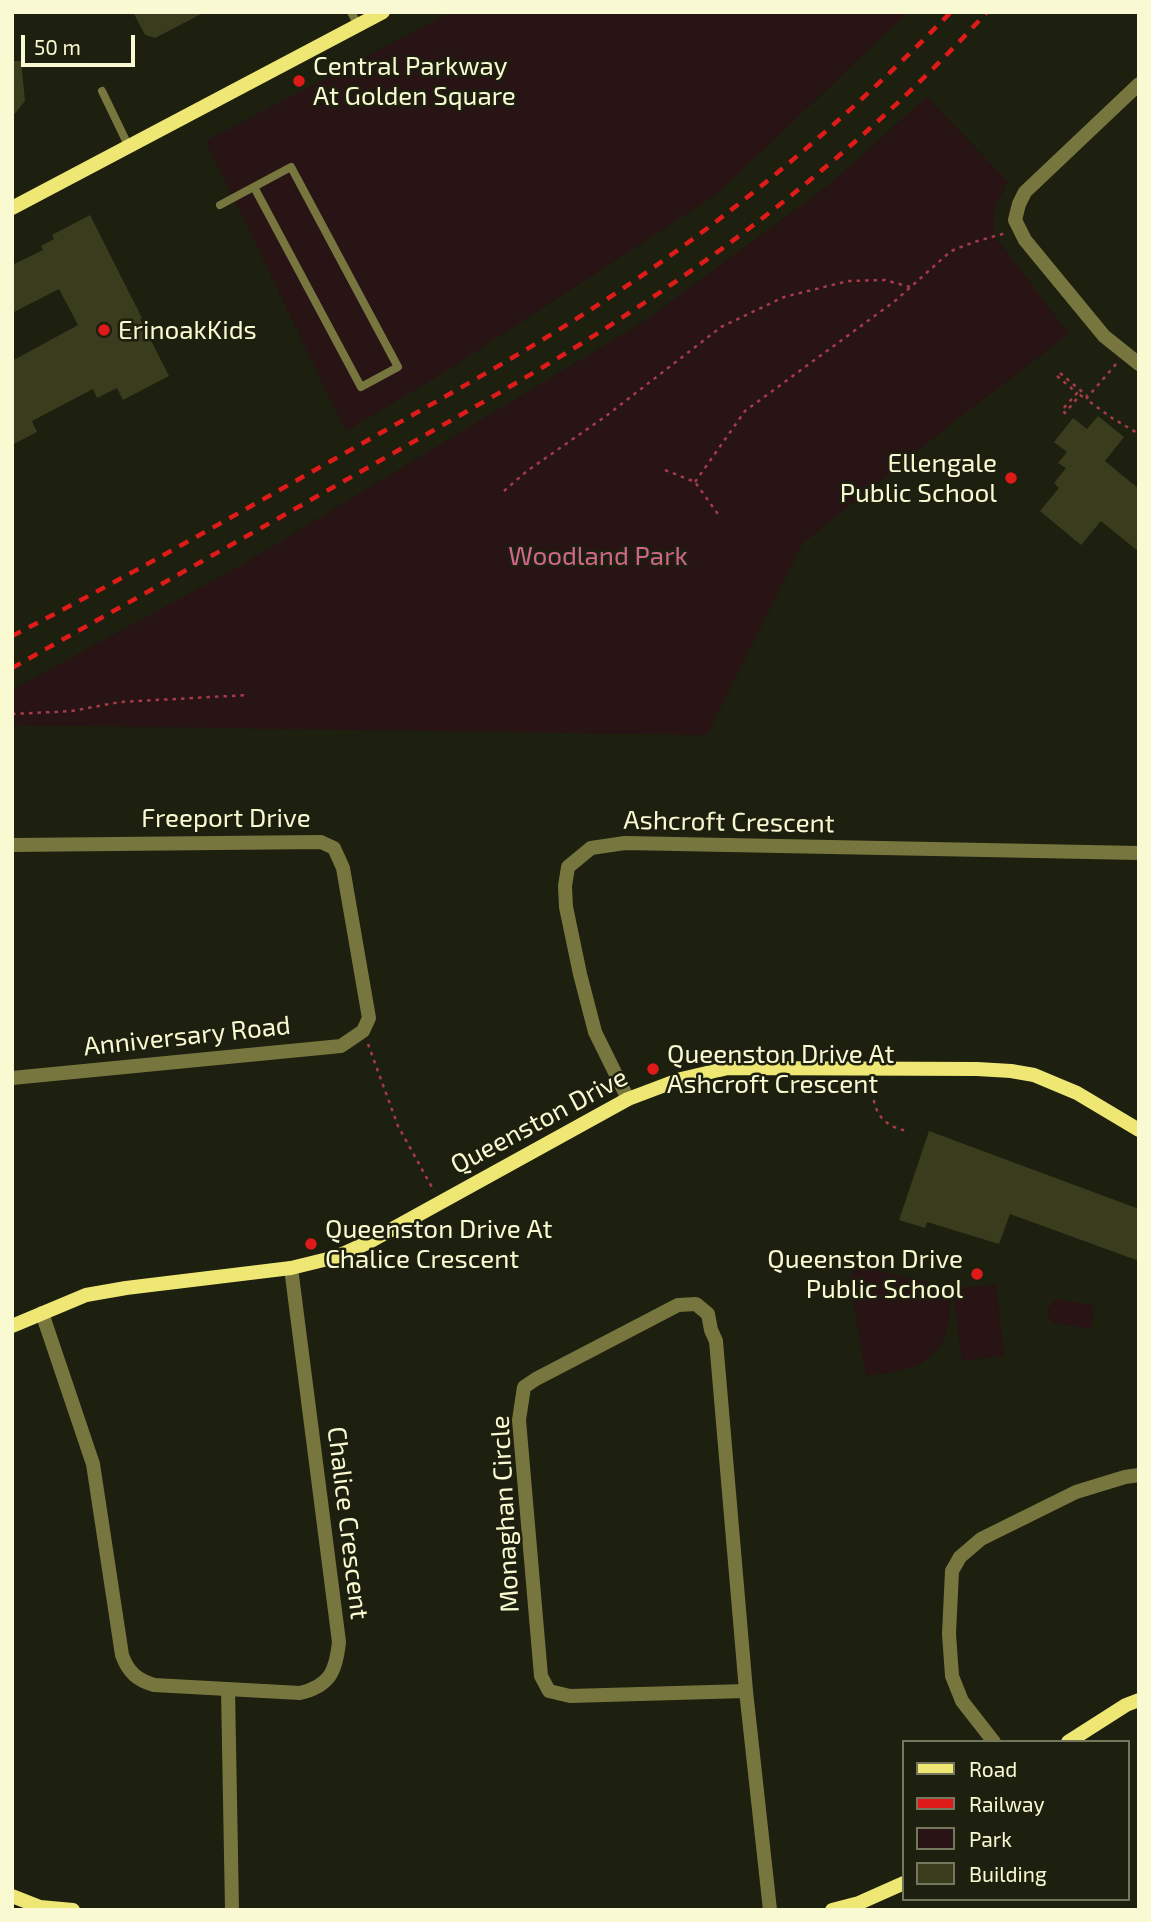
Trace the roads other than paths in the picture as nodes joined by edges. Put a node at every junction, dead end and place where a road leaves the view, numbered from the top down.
1 (383, 12) edge
2 (354, 19) edge
3 (1139, 84) edge
4 (102, 91) dead end
5 (129, 147) junction
6 (254, 187) junction
7 (220, 205) dead end
8 (12, 208) edge
9 (1139, 364) edge
10 (12, 845) edge
11 (1139, 853) edge
12 (363, 1031) joint
13 (12, 1078) edge
14 (628, 1099) junction
15 (1137, 1125) edge
16 (291, 1268) junction
17 (42, 1312) junction
18 (12, 1326) edge
19 (1139, 1475) edge
20 (228, 1689) junction
21 (746, 1691) junction
22 (1139, 1700) edge
23 (992, 1740) edge
24 (1071, 1740) edge
25 (902, 1883) edge
26 (12, 1896) edge
27 (73, 1910) edge
28 (232, 1910) edge
29 (770, 1910) edge
30 (832, 1910) edge

1 - 2 street
2 - 5 street
3 - 9 street
4 - 5 lane
5 - 8 street
6 - 6 lane
6 - 7 lane
10 - 12 street, Freeport Drive
11 - 14 street, Ashcroft Crescent
12 - 13 street, Anniversary Road
14 - 15 street, Queenston Drive
14 - 16 street, Queenston Drive
16 - 17 street, Queenston Drive
16 - 20 street, Chalice Crescent
17 - 18 street, Queenston Drive
17 - 20 street, Chalice Crescent
19 - 23 street
20 - 28 street
21 - 21 street, Monaghan Circle
21 - 29 street, Monaghan Circle
22 - 24 street
25 - 30 street
26 - 27 street

